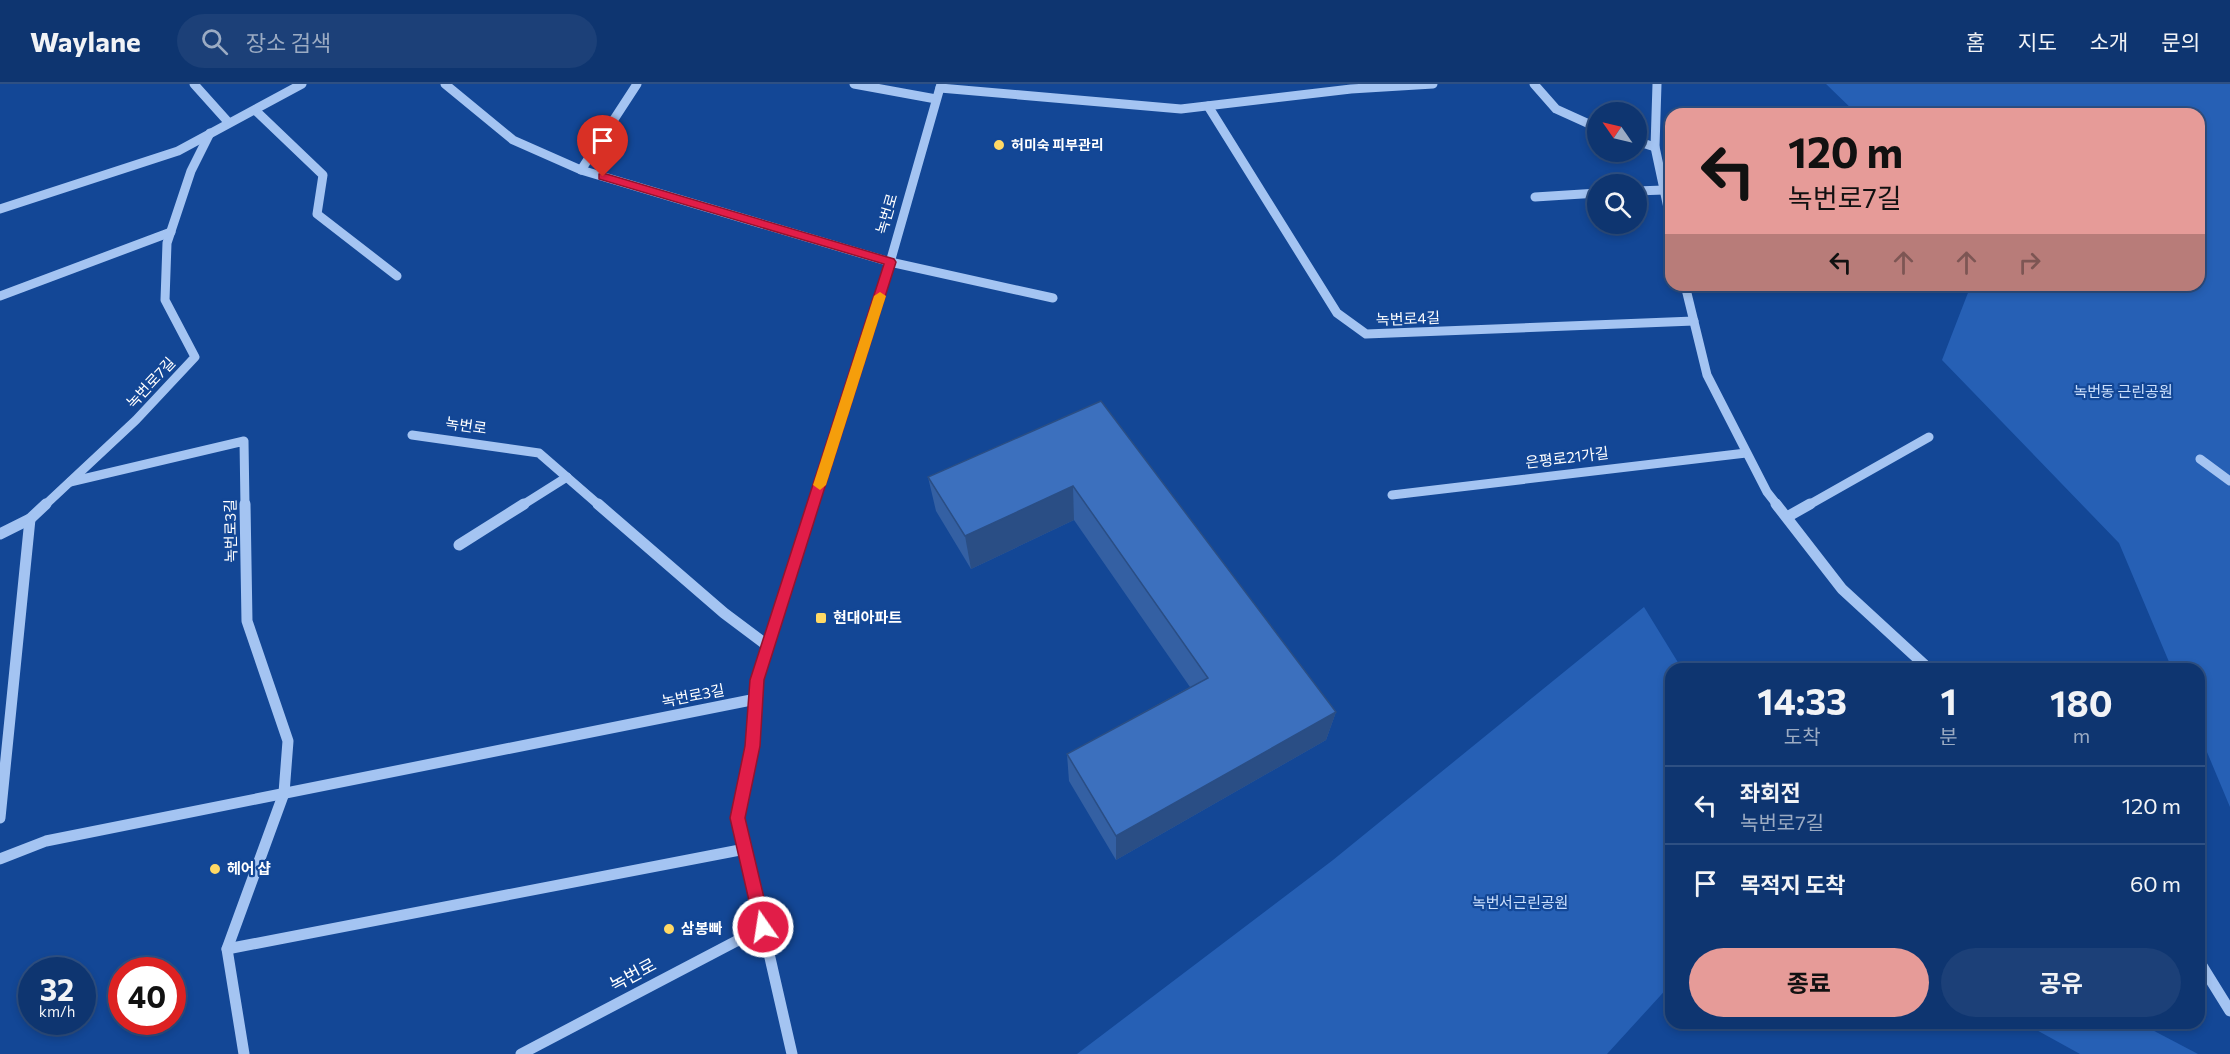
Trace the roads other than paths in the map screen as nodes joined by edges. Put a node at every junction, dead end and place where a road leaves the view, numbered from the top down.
1 (194, 84) edge
2 (302, 84) edge
3 (445, 84) edge
4 (637, 84) edge
5 (854, 84) edge
6 (1433, 84) edge
7 (1533, 84) edge
8 (1657, 84) edge
9 (940, 86) edge
10 (936, 99) junction
11 (1208, 106) junction
12 (255, 110) junction
13 (229, 123) junction
14 (1587, 123) edge
15 (210, 133) junction
16 (1647, 144) edge
17 (1655, 147) junction
18 (581, 170) junction
19 (1664, 190) junction
20 (1647, 191) edge
21 (1587, 194) edge
22 (1665, 194) edge
23 (1535, 196) dead end
24 (0, 209) edge
25 (171, 232) junction
26 (890, 262) junction
27 (397, 276) dead end
28 (1686, 291) edge
29 (0, 296) edge
30 (1053, 298) dead end
31 (1694, 321) junction
32 (412, 435) dead end
33 (1929, 437) dead end
34 (1746, 453) junction
35 (2200, 459) dead end
36 (567, 477) junction
37 (2230, 481) edge
38 (70, 482) junction
39 (1392, 495) dead end
40 (1787, 517) junction
41 (30, 519) junction
42 (0, 534) edge
43 (459, 545) dead end
44 (768, 646) junction
45 (1922, 663) edge
46 (756, 699) junction
47 (284, 793) junction
48 (0, 818) edge
49 (745, 849) junction
50 (0, 860) edge
51 (763, 927) junction
52 (227, 949) junction
53 (2205, 971) edge
54 (2230, 1011) edge
55 (244, 1054) edge
56 (520, 1054) edge
57 (792, 1054) edge

1 - 13 street
2 - 12 street
3 - 18 street
4 - 18 street
5 - 10 street
6 - 11 street
7 - 14 street
8 - 17 street
9 - 10 street, 녹번로
9 - 11 street
10 - 26 street, 녹번로
11 - 31 street, 녹번로4길
12 - 13 street
12 - 27 street
13 - 15 street
15 - 24 street
15 - 25 street, 녹번로7길
16 - 17 street
17 - 19 street
18 - 26 street
19 - 20 street
19 - 22 street
21 - 23 street
25 - 29 street
25 - 38 street, 녹번로7길
26 - 30 street
26 - 44 street, 녹번로
28 - 31 street
31 - 34 street
32 - 36 street, 녹번로
33 - 40 street
34 - 39 street, 은평로21가길
34 - 40 street
35 - 37 street
36 - 43 street
36 - 44 street, 녹번로
38 - 41 street, 녹번로7길
38 - 47 street, 녹번로3길
40 - 45 street
41 - 42 street, 녹번로7길
41 - 48 street
44 - 46 street, 녹번로
46 - 47 street, 녹번로3길
46 - 49 street, 녹번로
47 - 50 street, 녹번로3길
47 - 52 street
49 - 51 street, 녹번로
49 - 52 street
51 - 56 street, 녹번로
51 - 57 street, 녹번로
52 - 55 street
53 - 54 street

